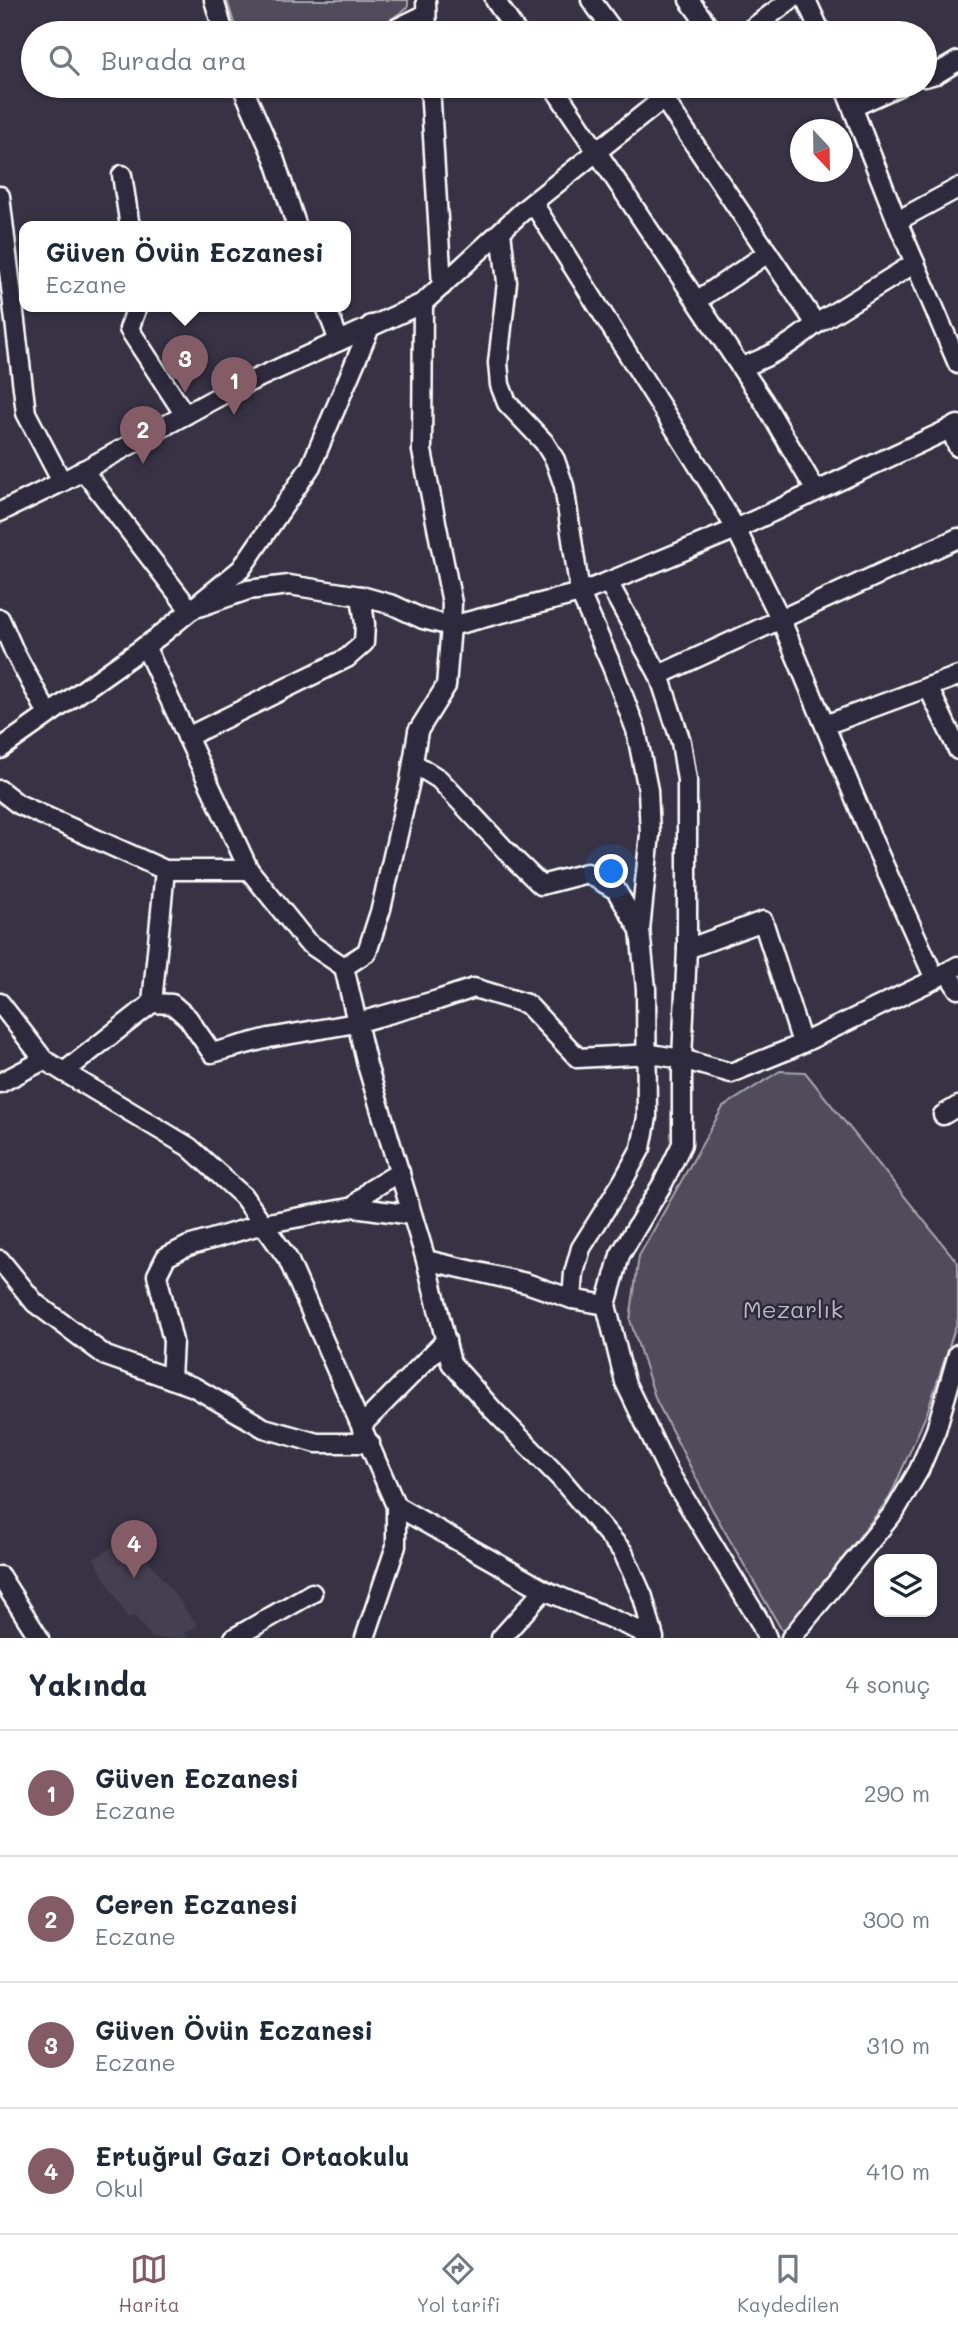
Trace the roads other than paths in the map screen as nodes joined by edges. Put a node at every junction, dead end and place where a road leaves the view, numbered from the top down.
1 (214, 0) edge
2 (495, 0) edge
3 (591, 0) edge
4 (690, 0) edge
5 (790, 0) edge
6 (806, 0) edge
7 (426, 7) edge
8 (220, 21) edge
9 (405, 21) edge
10 (509, 21) edge
11 (606, 21) edge
12 (705, 21) edge
13 (762, 21) edge
14 (816, 21) edge
15 (958, 61) edge
16 (937, 73) edge
17 (247, 98) edge
18 (431, 98) edge
19 (561, 98) edge
20 (653, 98) edge
21 (663, 98) edge
22 (849, 98) edge
23 (873, 98) edge
24 (853, 107) junction
25 (598, 151) junction
26 (122, 175) dead end
27 (958, 188) edge
28 (0, 196) edge
29 (533, 203) junction
30 (1, 221) edge
31 (129, 221) edge
32 (294, 221) edge
33 (897, 221) junction
34 (500, 232) junction
35 (768, 253) junction
36 (915, 263) junction
37 (442, 286) junction
38 (698, 300) junction
39 (423, 303) junction
40 (135, 312) edge
41 (328, 312) edge
42 (816, 324) junction
43 (371, 326) junction
44 (952, 332) edge
45 (339, 341) junction
46 (958, 364) edge
47 (742, 367) junction
48 (185, 415) junction
49 (954, 426) edge
50 (958, 447) edge
51 (83, 470) junction
52 (62, 482) junction
53 (816, 491) junction
54 (0, 512) edge
55 (736, 530) junction
56 (958, 538) edge
57 (608, 582) junction
58 (580, 593) junction
59 (361, 596) junction
60 (190, 610) junction
61 (0, 619) edge
62 (782, 620) junction
63 (451, 626) junction
64 (145, 646) junction
65 (659, 675) junction
66 (958, 676) edge
67 (928, 687) junction
68 (48, 714) junction
69 (825, 725) junction
70 (187, 737) junction
71 (0, 749) edge
72 (958, 750) edge
73 (413, 763) junction
74 (0, 790) edge
75 (165, 870) junction
76 (249, 870) junction
77 (640, 930) junction
78 (687, 949) junction
79 (344, 967) junction
80 (947, 972) edge
81 (958, 989) edge
82 (0, 1003) edge
83 (152, 1003) junction
84 (356, 1023) junction
85 (802, 1043) junction
86 (647, 1054) junction
87 (682, 1059) junction
88 (44, 1060) junction
89 (64, 1072) junction
90 (0, 1083) edge
91 (400, 1172) junction
92 (354, 1207) junction
93 (412, 1215) junction
94 (263, 1224) junction
95 (426, 1260) junction
96 (3, 1269) edge
97 (572, 1299) junction
98 (606, 1305) junction
99 (446, 1340) junction
100 (957, 1364) edge
101 (171, 1379) junction
102 (362, 1425) junction
103 (370, 1443) junction
104 (396, 1506) junction
105 (0, 1576) edge
106 (544, 1590) junction
107 (312, 1593) dead end
108 (39, 1638) edge
109 (234, 1638) edge
110 (365, 1638) edge
111 (501, 1638) edge
112 (646, 1638) edge
113 (654, 1638) edge
114 (767, 1638) edge
115 (791, 1638) edge

1 - 8 street
2 - 10 street
3 - 11 street
4 - 12 street
5 - 13 street
6 - 14 street
7 - 9 street
15 - 16 street
17 - 32 street
18 - 37 street
19 - 25 street
20 - 25 street
21 - 35 street
22 - 24 street
23 - 24 street
24 - 33 street
25 - 29 street
25 - 38 street
26 - 31 street
27 - 33 street
28 - 30 street
29 - 34 street
29 - 55 street
30 - 52 street
33 - 36 street
34 - 37 street
34 - 58 street
35 - 38 street
35 - 42 street
36 - 42 street
36 - 44 street
37 - 39 street
38 - 47 street
39 - 43 street
39 - 63 street
40 - 48 street
41 - 45 street
42 - 47 street
43 - 45 street
43 - 60 street
44 - 46 street
45 - 48 street
47 - 53 street
48 - 51 street
49 - 50 street
49 - 53 street
51 - 52 street
51 - 60 street
52 - 54 street
53 - 55 street
55 - 57 street
55 - 62 street
56 - 62 street
57 - 58 street
57 - 65 street
58 - 63 street
58 - 77 street
59 - 60 street
59 - 63 street
59 - 70 street
60 - 64 street
61 - 68 street
62 - 65 street
62 - 69 street
63 - 73 street
64 - 68 street
64 - 70 street
65 - 78 street
66 - 67 street
67 - 69 street
67 - 72 street
68 - 71 street
69 - 80 street
70 - 76 street
73 - 77 street
73 - 79 street
74 - 75 street
75 - 76 street
75 - 83 street
76 - 79 street
77 - 86 street
78 - 85 street
78 - 87 street
79 - 84 street
80 - 81 street
80 - 85 street
82 - 88 street
83 - 84 street
83 - 89 street
84 - 86 street
84 - 91 street
85 - 87 street
86 - 87 street
86 - 97 street
87 - 98 street
88 - 89 street
88 - 90 street
89 - 94 street
91 - 92 street
91 - 93 street
92 - 93 street
92 - 94 street
93 - 95 street
94 - 101 street
94 - 102 street
95 - 97 street
95 - 99 street
96 - 101 street
97 - 98 street
98 - 114 street
99 - 102 street
99 - 113 street
100 - 115 street
101 - 103 street
102 - 103 street
103 - 104 street
104 - 106 street
104 - 110 street
105 - 108 street
106 - 111 street
106 - 112 street
107 - 109 street

